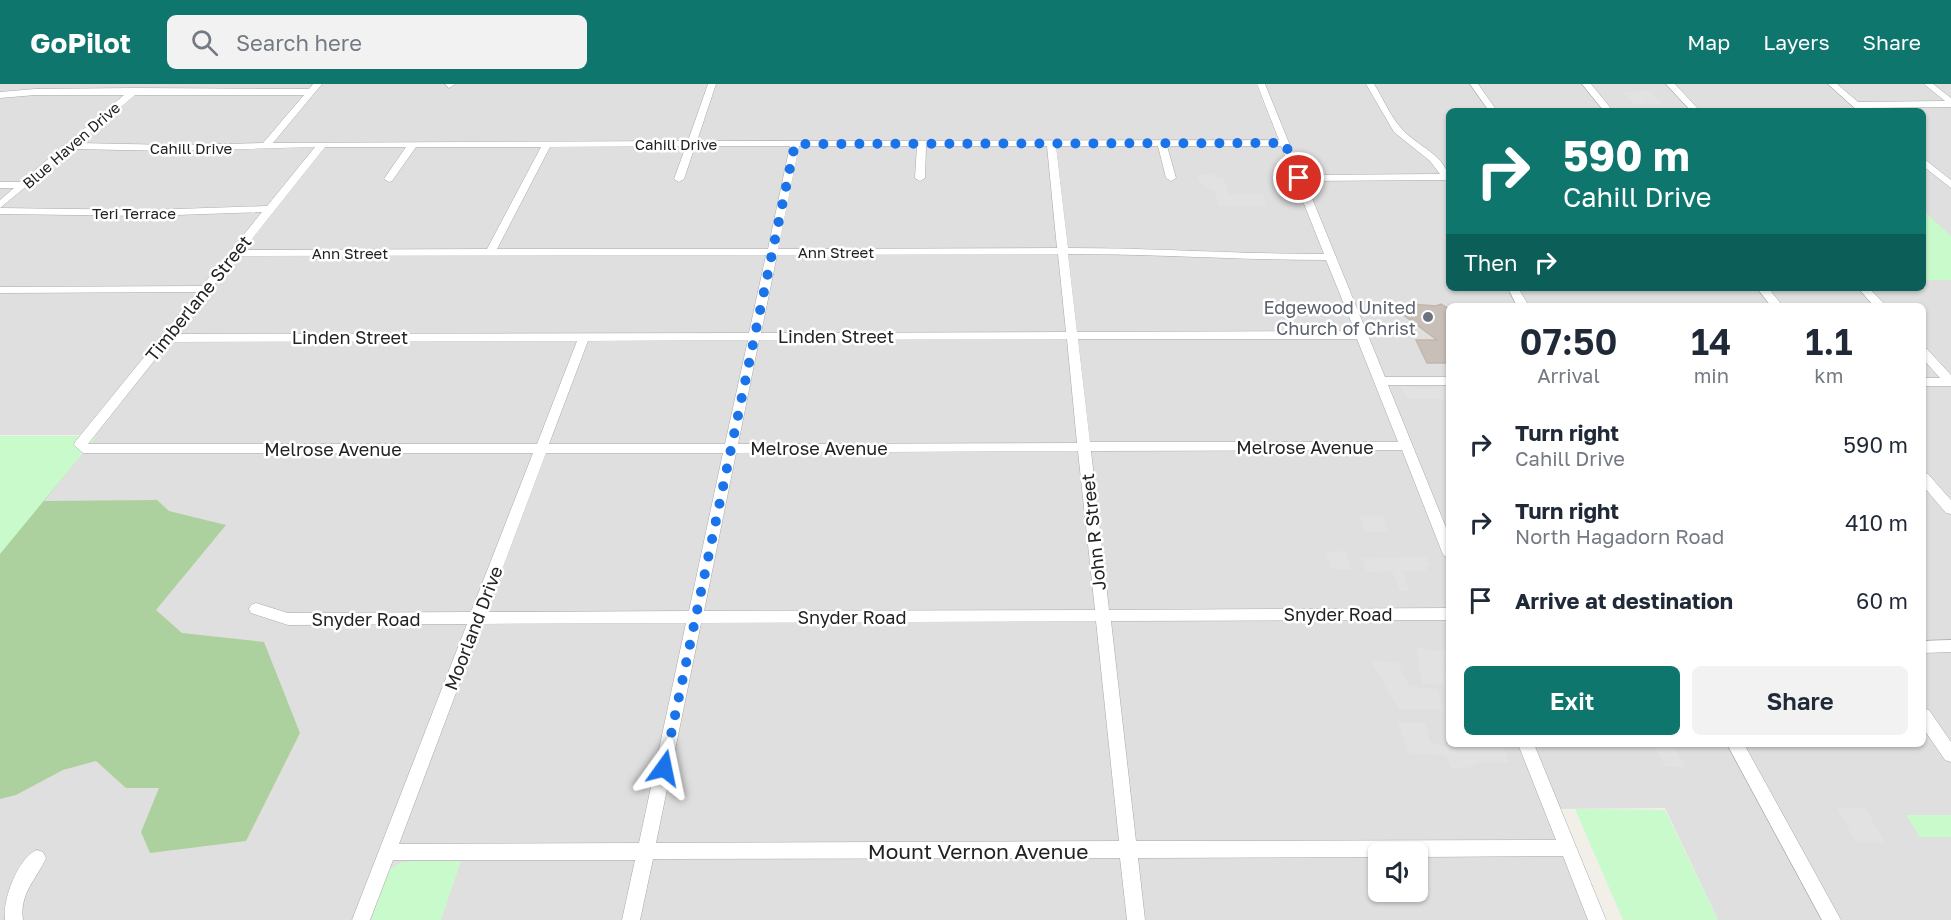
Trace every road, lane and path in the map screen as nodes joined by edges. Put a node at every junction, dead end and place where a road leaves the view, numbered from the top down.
1 (142, 84) edge
2 (318, 84) edge
3 (712, 84) edge
4 (1261, 84) edge
5 (1370, 84) edge
6 (1474, 84) edge
7 (1586, 84) edge
8 (1670, 84) edge
9 (1832, 84) edge
10 (1928, 84) edge
11 (133, 92) junction
12 (311, 92) junction
13 (0, 94) edge
14 (1951, 103) edge
15 (1490, 108) edge
16 (1606, 108) edge
17 (1693, 108) edge
18 (1860, 108) edge
19 (922, 143) junction
20 (1162, 143) junction
21 (1285, 143) junction
22 (322, 144) junction
23 (413, 144) junction
24 (547, 144) junction
25 (692, 144) junction
26 (795, 144) junction
27 (1051, 144) junction
28 (68, 146) junction
29 (264, 147) junction
30 (1926, 164) edge
31 (1446, 174) edge
32 (1926, 176) edge
33 (1940, 176) junction
34 (1951, 176) edge
35 (920, 178) dead end
36 (1171, 178) dead end
37 (1299, 178) junction
38 (1446, 178) edge
39 (389, 179) dead end
40 (679, 179) dead end
41 (0, 185) edge
42 (23, 185) junction
43 (1951, 185) edge
44 (0, 205) edge
45 (269, 209) junction
46 (0, 211) edge
47 (1062, 251) junction
48 (772, 252) junction
49 (233, 253) junction
50 (490, 253) junction
51 (1331, 257) junction
52 (205, 289) junction
53 (0, 290) edge
54 (1764, 291) edge
55 (1866, 291) edge
56 (1774, 303) edge
57 (1877, 303) edge
58 (1362, 335) junction
59 (754, 336) junction
60 (1071, 336) junction
61 (584, 337) junction
62 (167, 338) junction
63 (1926, 355) edge
64 (1380, 381) junction
65 (1446, 381) edge
66 (1926, 382) edge
67 (1951, 382) edge
68 (1407, 446) junction
69 (1083, 447) junction
70 (542, 448) junction
71 (731, 448) junction
72 (88, 450) joint
73 (1926, 480) edge
74 (1951, 509) edge
75 (1446, 544) edge
76 (256, 609) dead end
77 (1446, 614) edge
78 (1102, 615) junction
79 (695, 618) junction
80 (476, 619) junction
81 (1951, 646) edge
82 (1926, 647) edge
83 (1926, 719) edge
84 (1527, 747) edge
85 (1737, 747) edge
86 (1951, 755) edge
87 (1568, 848) junction
88 (1129, 850) junction
89 (388, 852) junction
90 (645, 853) junction
91 (37, 858) dead end
92 (14, 920) edge
93 (358, 920) edge
94 (632, 920) edge
95 (1136, 920) edge
96 (1597, 920) edge
97 (1832, 920) edge

1 - 11 street, Blue Haven Drive
2 - 12 street
3 - 25 street
4 - 21 street
5 - 31 street
6 - 15 street
7 - 16 street
8 - 17 street
9 - 18 street
10 - 14 street
11 - 12 street
11 - 13 street
11 - 28 street, Blue Haven Drive
12 - 29 street
14 - 18 street
19 - 26 street, Cahill Drive
19 - 27 street, Cahill Drive
19 - 35 street
20 - 21 street, Cahill Drive
20 - 27 street, Cahill Drive
20 - 36 street
21 - 37 street
22 - 23 street, Cahill Drive
22 - 29 street, Cahill Drive
22 - 45 street, Timberlane Street
23 - 24 street, Cahill Drive
23 - 39 street
24 - 25 street, Cahill Drive
24 - 50 street
25 - 26 street, Cahill Drive
25 - 40 street
26 - 48 street
27 - 47 street, John R Street
28 - 29 street, Cahill Drive
28 - 42 street, Blue Haven Drive
30 - 33 street
32 - 33 street
33 - 34 street
33 - 43 street
37 - 38 street
37 - 51 street
41 - 42 street
42 - 44 street, Blue Haven Drive
45 - 46 street, Teri Terrace
45 - 49 street, Timberlane Street
47 - 48 street, Ann Street
47 - 51 street, Ann Street
47 - 60 street, John R Street
48 - 50 street, Ann Street
48 - 59 street
49 - 50 street, Ann Street
49 - 52 street, Timberlane Street
51 - 58 street
52 - 53 street
52 - 62 street, Timberlane Street
54 - 56 street
55 - 57 street
58 - 60 street, Linden Street
58 - 64 street
59 - 60 street, Linden Street
59 - 61 street, Linden Street
59 - 71 street
60 - 69 street, John R Street
61 - 62 street, Linden Street
61 - 70 street, Moorland Drive
62 - 72 street, Timberlane Street
63 - 67 street
64 - 65 street
64 - 68 street
66 - 67 street
68 - 69 street, Melrose Avenue
68 - 75 street
69 - 71 street, Melrose Avenue
69 - 78 street, John R Street
70 - 71 street, Melrose Avenue
70 - 72 street, Melrose Avenue
70 - 80 street, Moorland Drive
71 - 79 street
73 - 74 street
76 - 80 street, Snyder Road
77 - 78 street, Snyder Road
78 - 79 street, Snyder Road
78 - 88 street, John R Street
79 - 80 street, Snyder Road
79 - 90 street
80 - 89 street, Moorland Drive
81 - 82 street
83 - 86 street
84 - 87 street
85 - 97 street
87 - 88 street, Mount Vernon Avenue
87 - 96 street
88 - 90 street, Mount Vernon Avenue
88 - 95 street, John R Street
89 - 90 street, Mount Vernon Avenue
89 - 93 street, Moorland Drive
90 - 94 street
91 - 92 street

